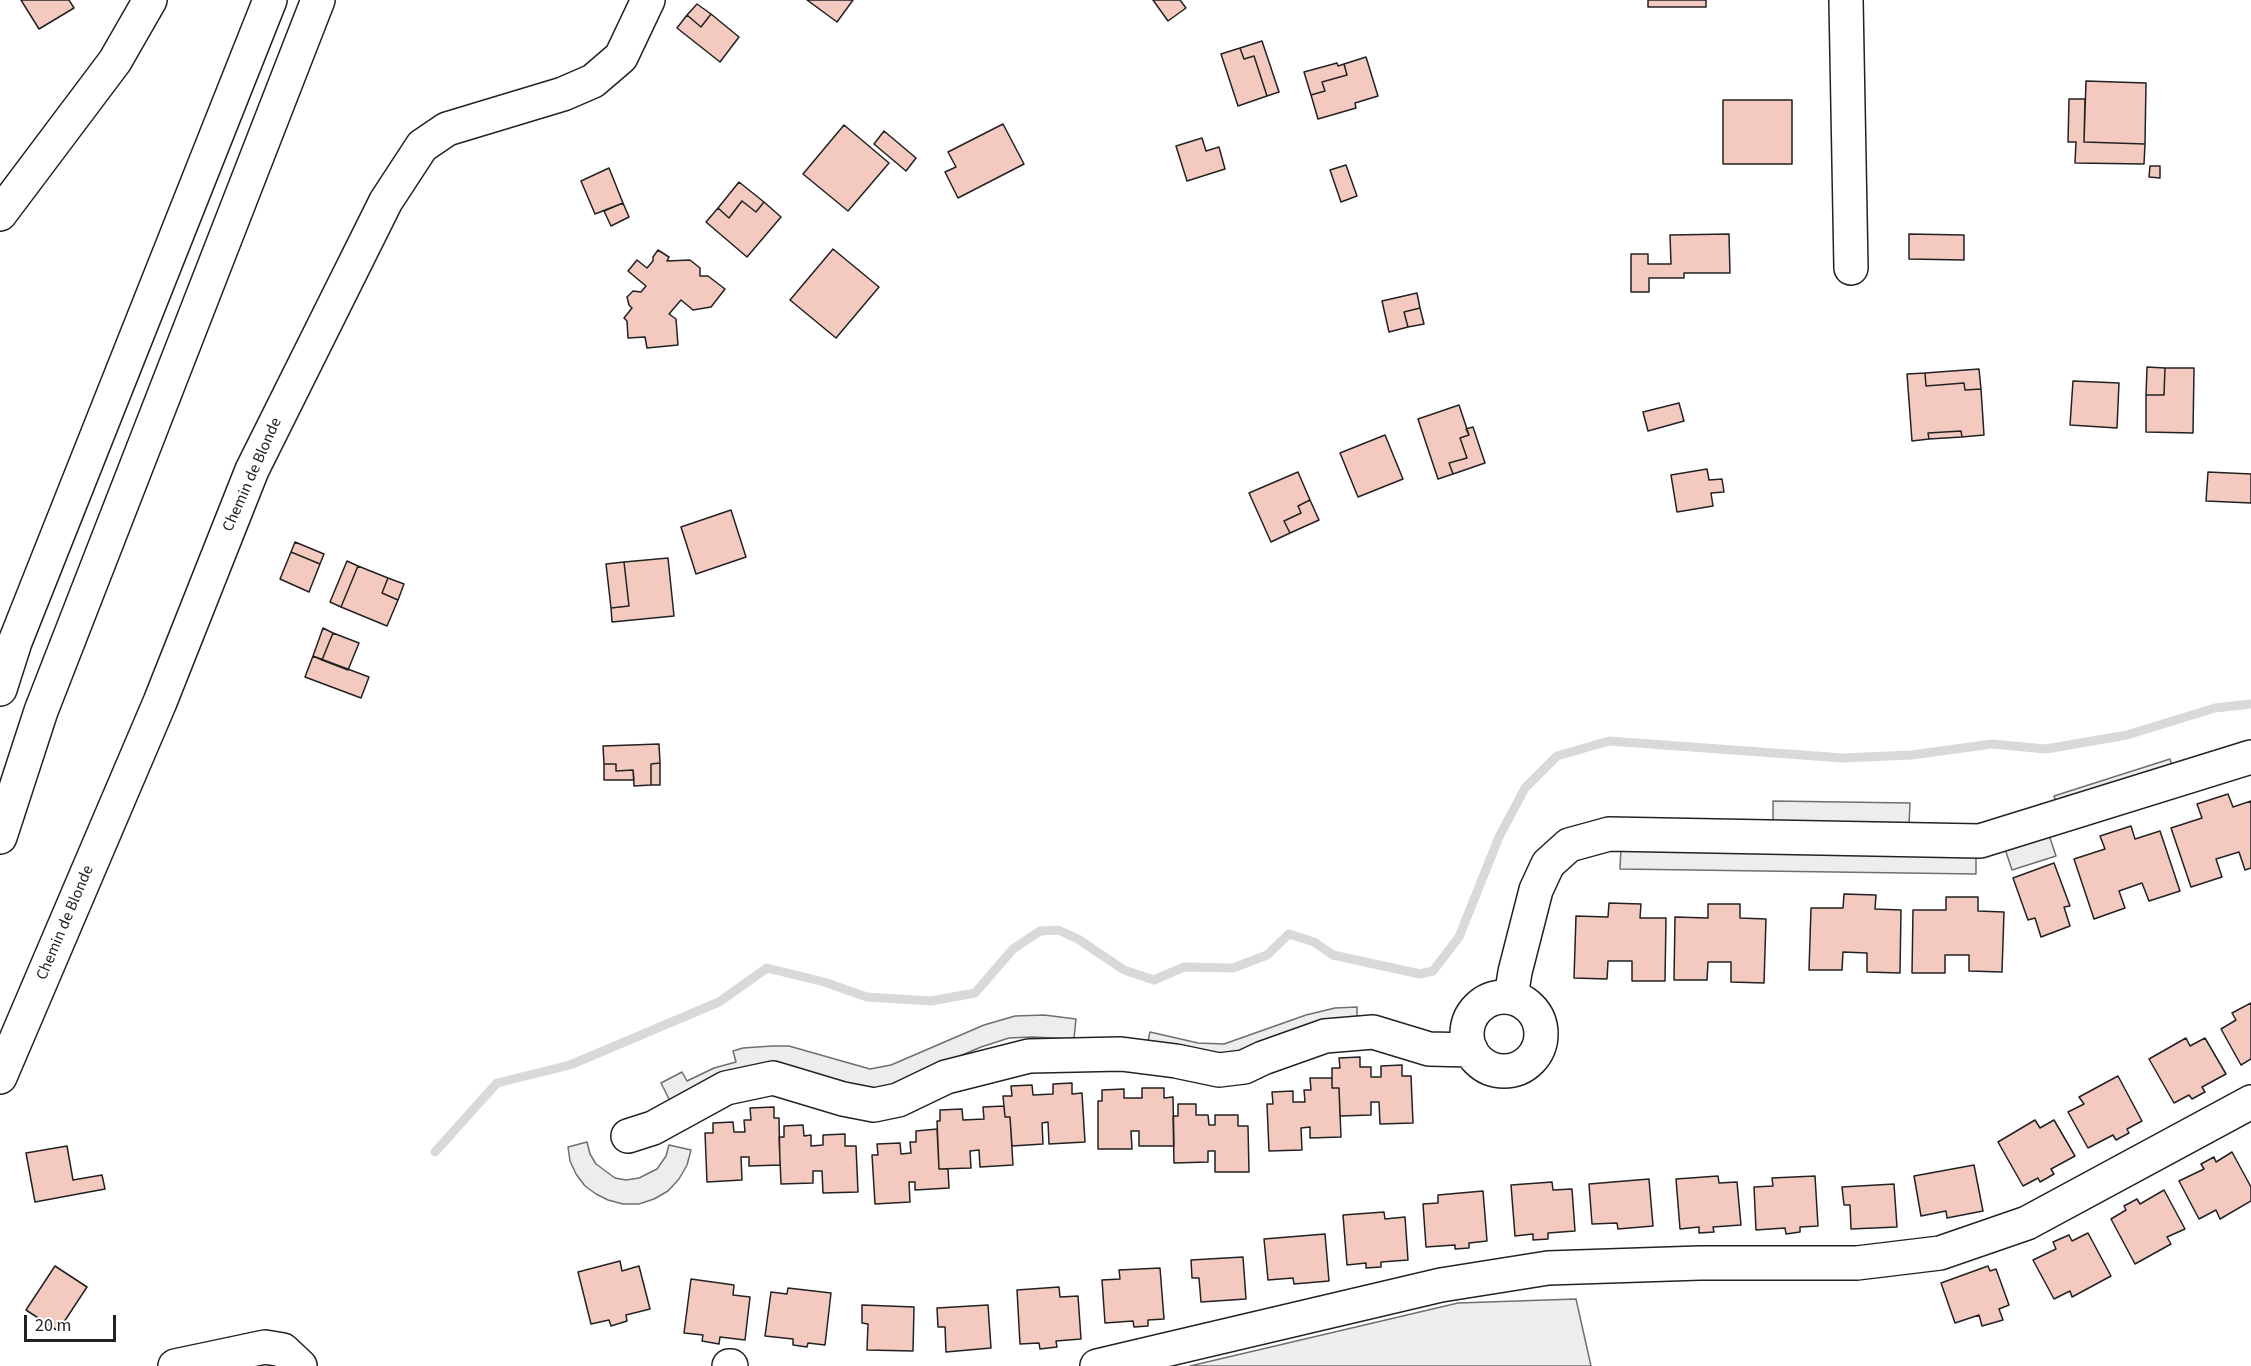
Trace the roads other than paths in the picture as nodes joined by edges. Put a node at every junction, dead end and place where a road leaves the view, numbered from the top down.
1 (150, 0) edge
2 (270, 0) edge
3 (318, 0) edge
4 (648, 0) edge
5 (1846, 0) edge
6 (0, 214) edge
7 (1851, 268) dead end
8 (0, 689) edge
9 (2251, 757) edge
10 (0, 837) edge
11 (1511, 997) junction
12 (1471, 1050) junction
13 (0, 1077) edge
14 (2251, 1102) edge
15 (628, 1136) dead end
16 (175, 1366) edge
17 (300, 1366) edge
18 (1097, 1366) edge

1 - 6 main road
2 - 8 main road
3 - 10 main road
4 - 13 main road, Chemin de Blonde
5 - 7 main road
9 - 11 main road
11 - 12 main road
11 - 12 main road
12 - 15 main road
14 - 18 main road
16 - 17 main road

